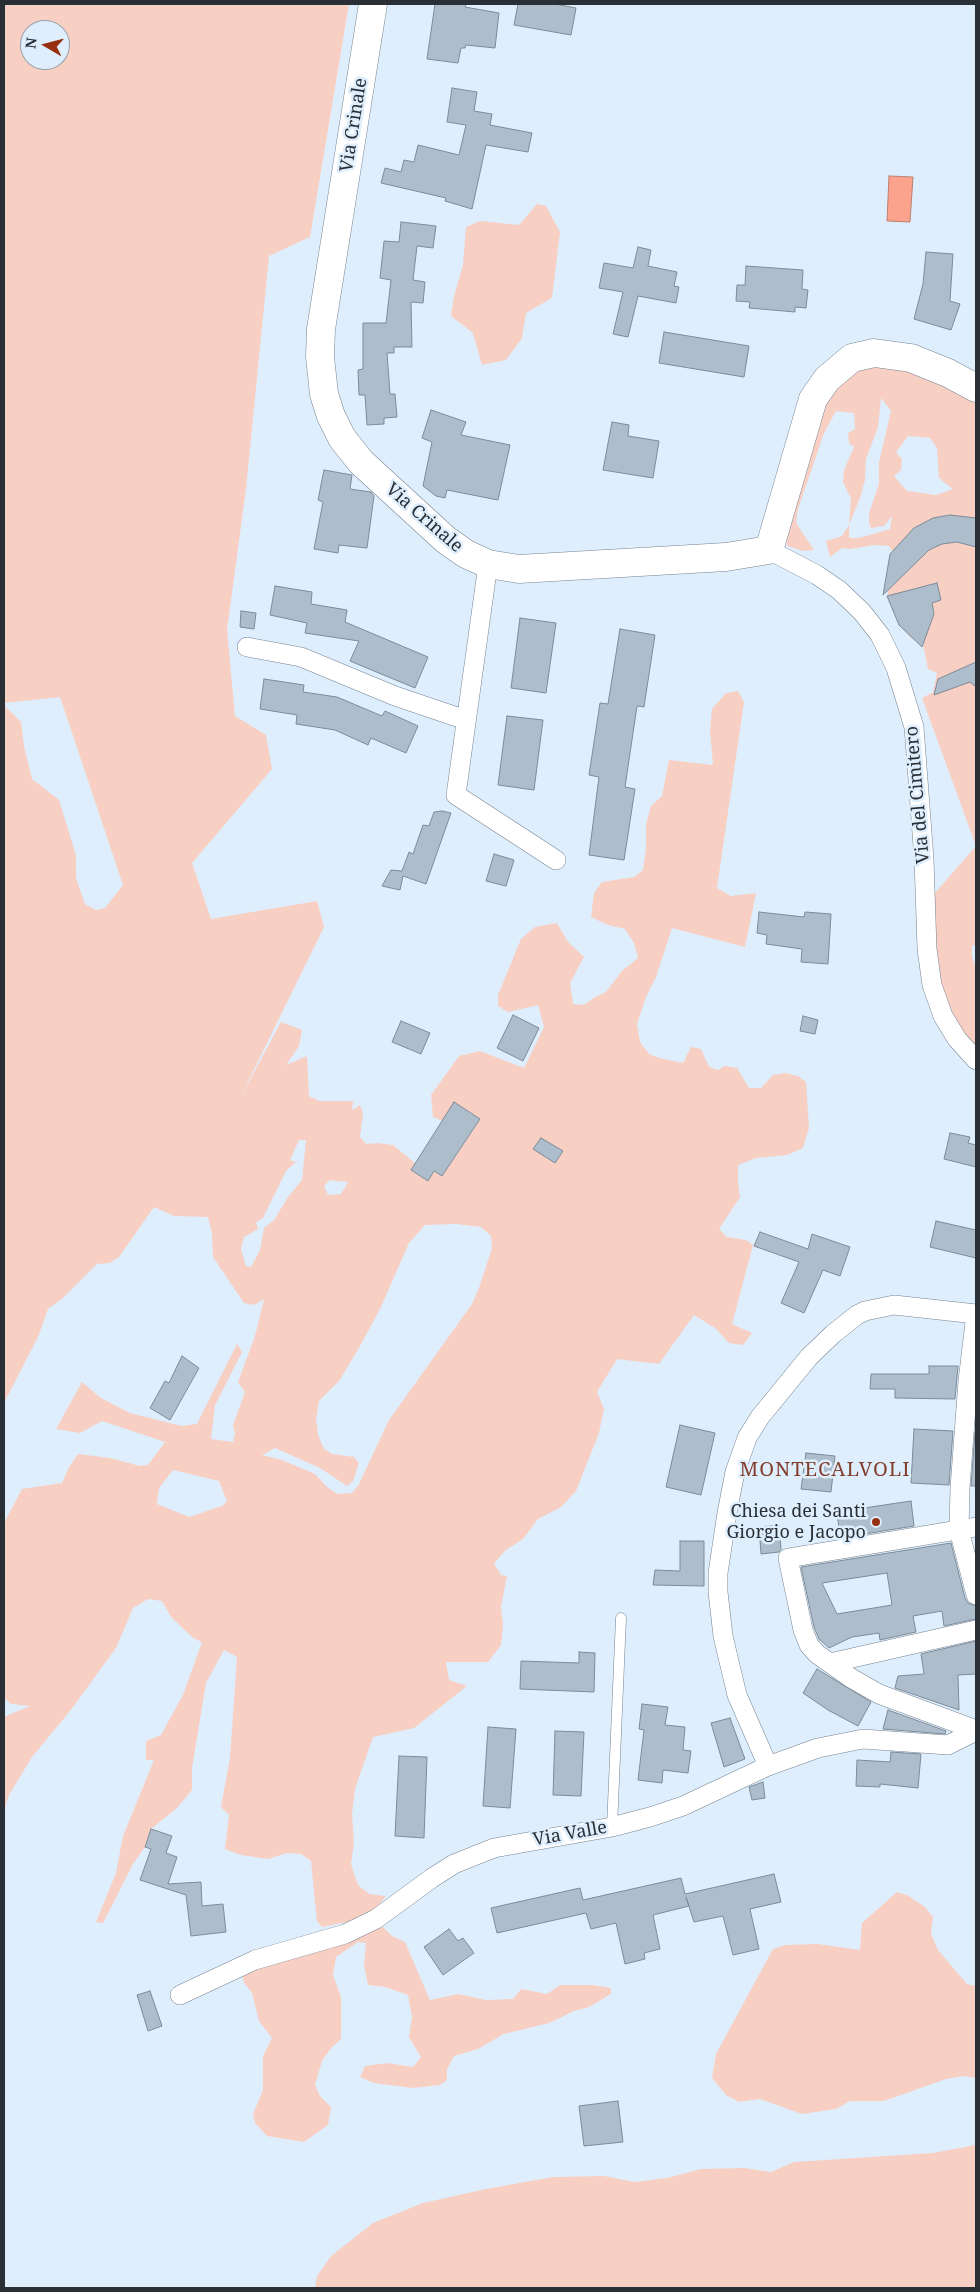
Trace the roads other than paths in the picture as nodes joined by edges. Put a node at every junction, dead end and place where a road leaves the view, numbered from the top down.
1 (373, 4) edge
2 (976, 388) edge
3 (769, 550) junction
4 (488, 564) junction
5 (247, 647) dead end
6 (466, 720) junction
7 (556, 860) dead end
8 (976, 1060) edge
9 (976, 1314) edge
10 (968, 1529) edge
11 (976, 1595) edge
12 (621, 1618) dead end
13 (976, 1630) edge
14 (830, 1664) junction
15 (976, 1730) edge
16 (768, 1766) junction
17 (612, 1827) junction
18 (180, 1995) dead end

1 - 4 street, Via Crinale
2 - 3 street
3 - 4 street, Via Crinale
3 - 8 street, Via del Cimitero
4 - 6 street
5 - 6 street
6 - 7 street
9 - 10 street
9 - 16 street
10 - 11 street
10 - 14 street
12 - 17 lane
13 - 14 street
14 - 15 street
15 - 16 street, Via Valle
16 - 17 street, Via Valle
17 - 18 street, Via Valle

